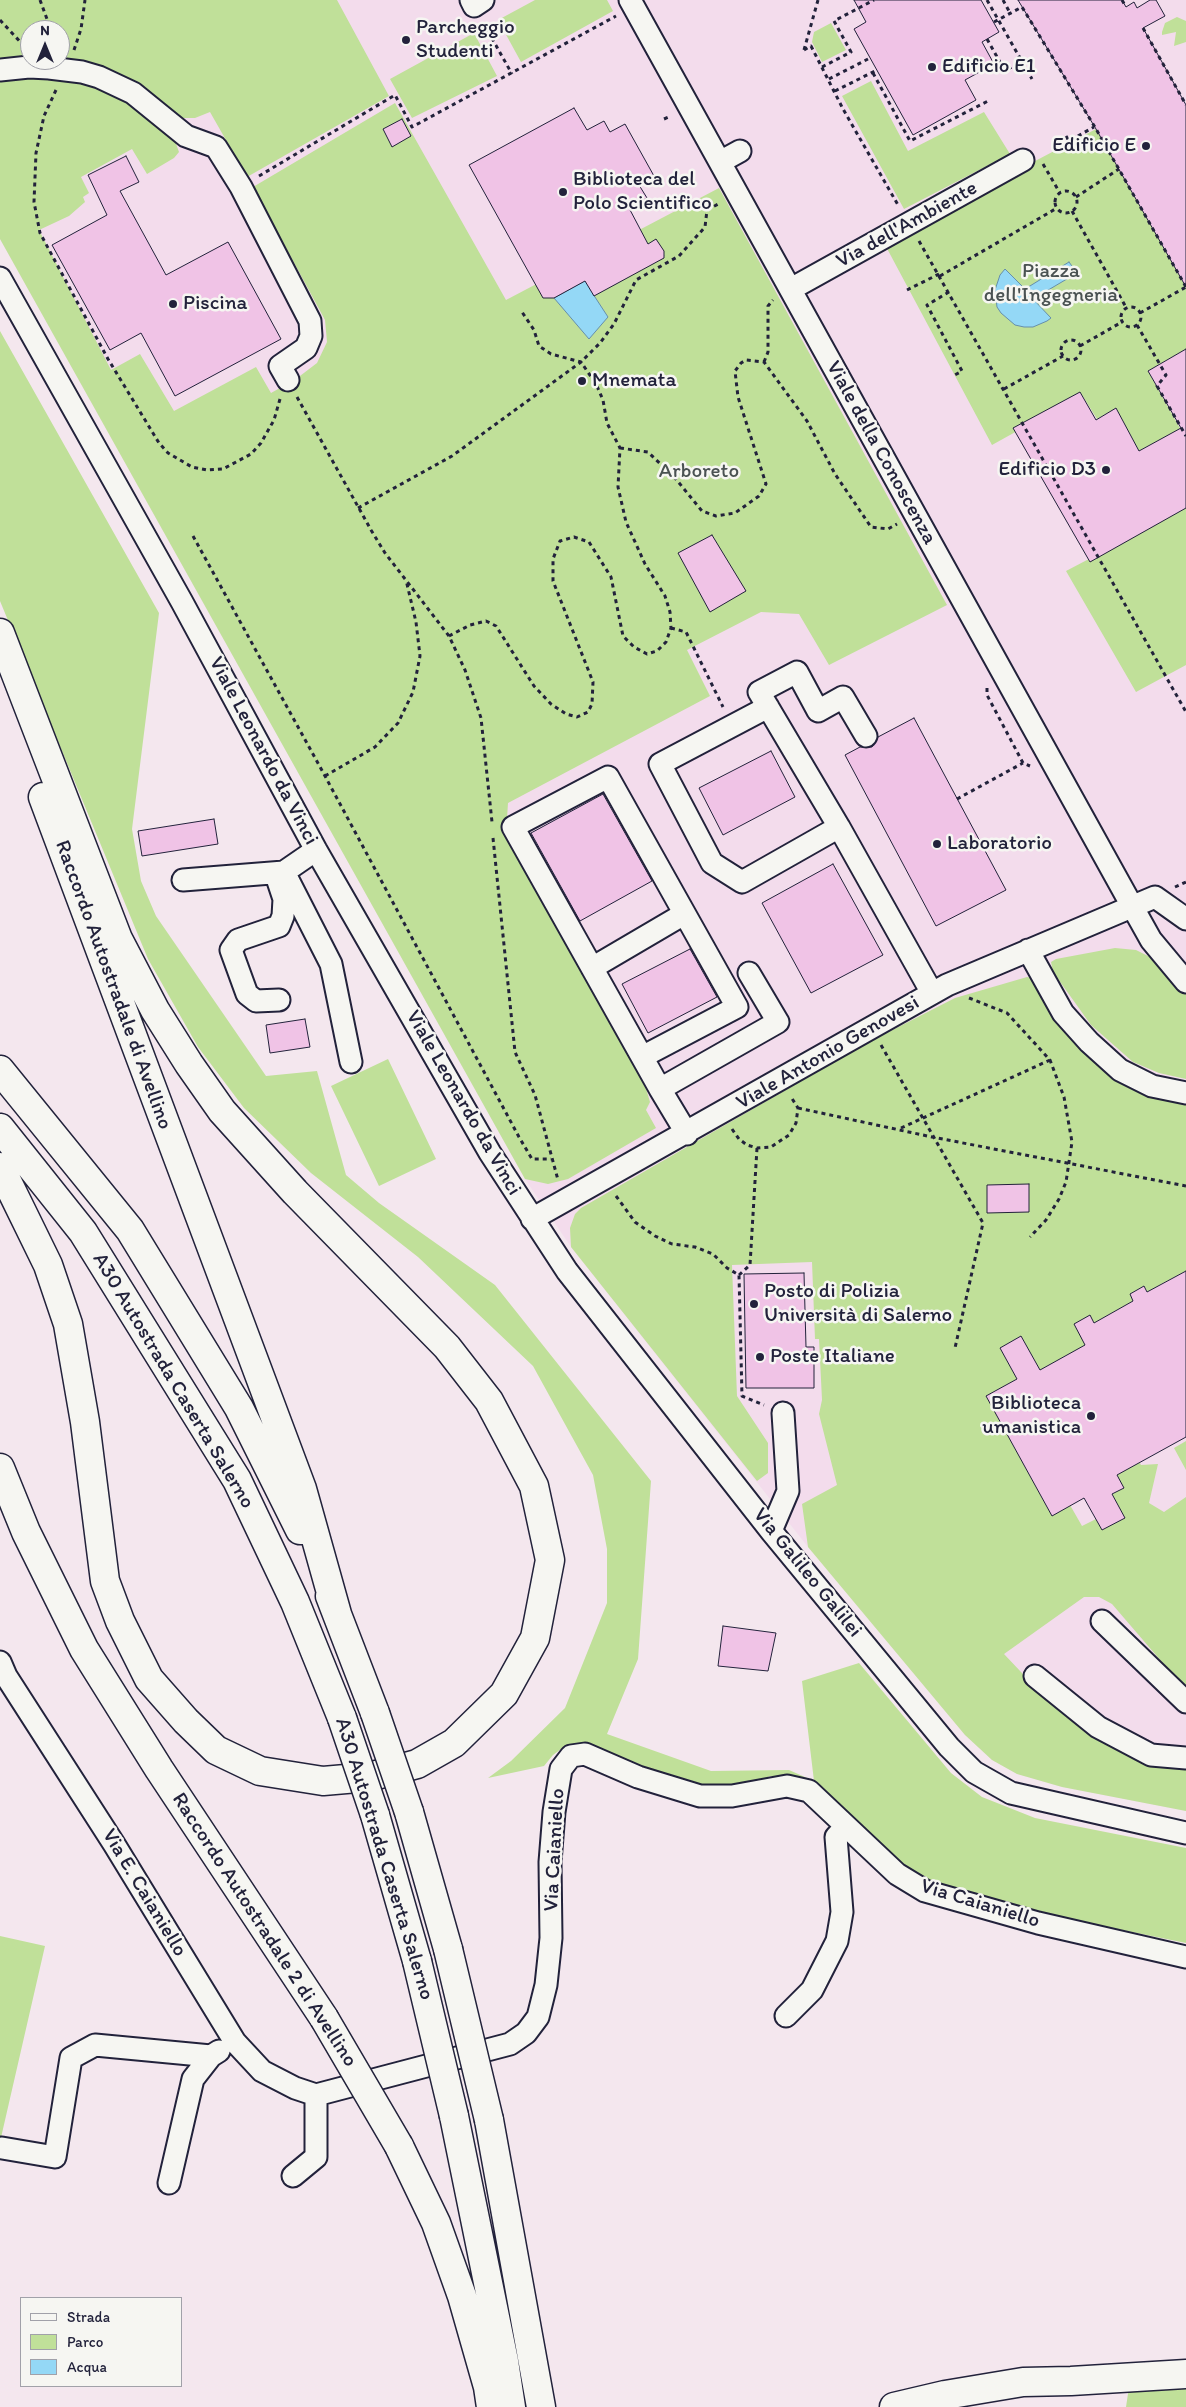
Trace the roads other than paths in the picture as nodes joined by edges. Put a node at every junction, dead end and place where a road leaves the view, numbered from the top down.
1 (471, 0) edge
2 (484, 0) edge
3 (632, 3) edge
4 (0, 70) edge
5 (740, 150) dead end
6 (1032, 160) road end
7 (720, 162) junction
8 (0, 278) edge
9 (791, 289) junction
10 (288, 380) road end
11 (0, 633) edge
12 (0, 681) edge
13 (768, 707) junction
14 (866, 736) dead end
15 (839, 827) junction
16 (316, 850) junction
17 (279, 872) junction
18 (184, 880) dead end
19 (1132, 906) junction
20 (684, 914) junction
21 (1186, 919) edge
22 (1028, 950) junction
23 (592, 968) junction
24 (749, 973) dead end
25 (1186, 982) edge
26 (940, 989) junction
27 (279, 1000) dead end
28 (642, 1057) junction
29 (351, 1062) dead end
30 (0, 1070) edge
31 (660, 1089) junction
32 (1186, 1093) edge
33 (0, 1128) edge
34 (687, 1134) junction
35 (0, 1167) edge
36 (532, 1219) junction
37 (783, 1413) road end
38 (0, 1468) edge
39 (772, 1531) junction
40 (337, 1614) junction
41 (1102, 1621) dead end
42 (0, 1662) edge
43 (1035, 1676) dead end
44 (1186, 1702) edge
45 (1186, 1758) edge
46 (1153, 1824) junction
47 (846, 1826) junction
48 (1186, 1826) edge
49 (1186, 1833) edge
50 (1186, 1957) edge
51 (786, 2016) dead end
52 (235, 2042) junction
53 (211, 2056) junction
54 (316, 2095) junction
55 (2, 2148) dead end
56 (293, 2176) dead end
57 (170, 2183) dead end
58 (1186, 2374) edge
59 (1071, 2381) junction
60 (491, 2407) edge
61 (511, 2407) edge
62 (541, 2407) edge
63 (894, 2407) edge
64 (958, 2407) edge

1 - 2 street
3 - 7 street, Viale della Conoscenza
4 - 10 street
5 - 7 street
6 - 9 street, Via dell'Ambiente
7 - 9 street, Viale della Conoscenza
8 - 16 street, Viale Leonardo da Vinci
9 - 19 street, Viale della Conoscenza
11 - 35 highway
12 - 40 highway, Raccordo Autostradale di Avellino
13 - 14 street
13 - 15 street
13 - 15 street
15 - 26 street
16 - 17 street
16 - 36 street, Viale Leonardo da Vinci
17 - 18 street
17 - 27 street
17 - 29 street
19 - 21 street, Viale Antonio Genovesi
19 - 22 street, Viale Antonio Genovesi
19 - 25 street, Viale della Conoscenza
20 - 23 street
20 - 23 street
20 - 28 street
22 - 26 street, Viale Antonio Genovesi
22 - 32 street
23 - 28 street
24 - 31 street
26 - 34 street, Viale Antonio Genovesi
28 - 31 street
30 - 40 highway, A30 Autostrada Caserta Salerno
31 - 34 street
33 - 61 highway, A30 Autostrada Caserta Salerno, bridge
34 - 36 street, Viale Antonio Genovesi
36 - 39 street, Via Galileo Galilei
37 - 39 street
38 - 60 highway, Raccordo Autostradale 2 di Avellino, bridge
39 - 46 street, Via Galileo Galilei
40 - 62 highway, A30 Autostrada Caserta Salerno, bridge
41 - 44 street
42 - 52 street, Via E. Caianiello
43 - 45 street
46 - 48 street, Via Galileo Galilei
46 - 49 street, Via Galileo Galilei
47 - 50 street, Via Caianiello
47 - 51 street
47 - 54 street, Via Caianiello
52 - 53 street
52 - 54 street, Via E. Caianiello
53 - 55 street
53 - 57 street
54 - 56 street
58 - 59 highway
59 - 63 highway
59 - 64 highway

